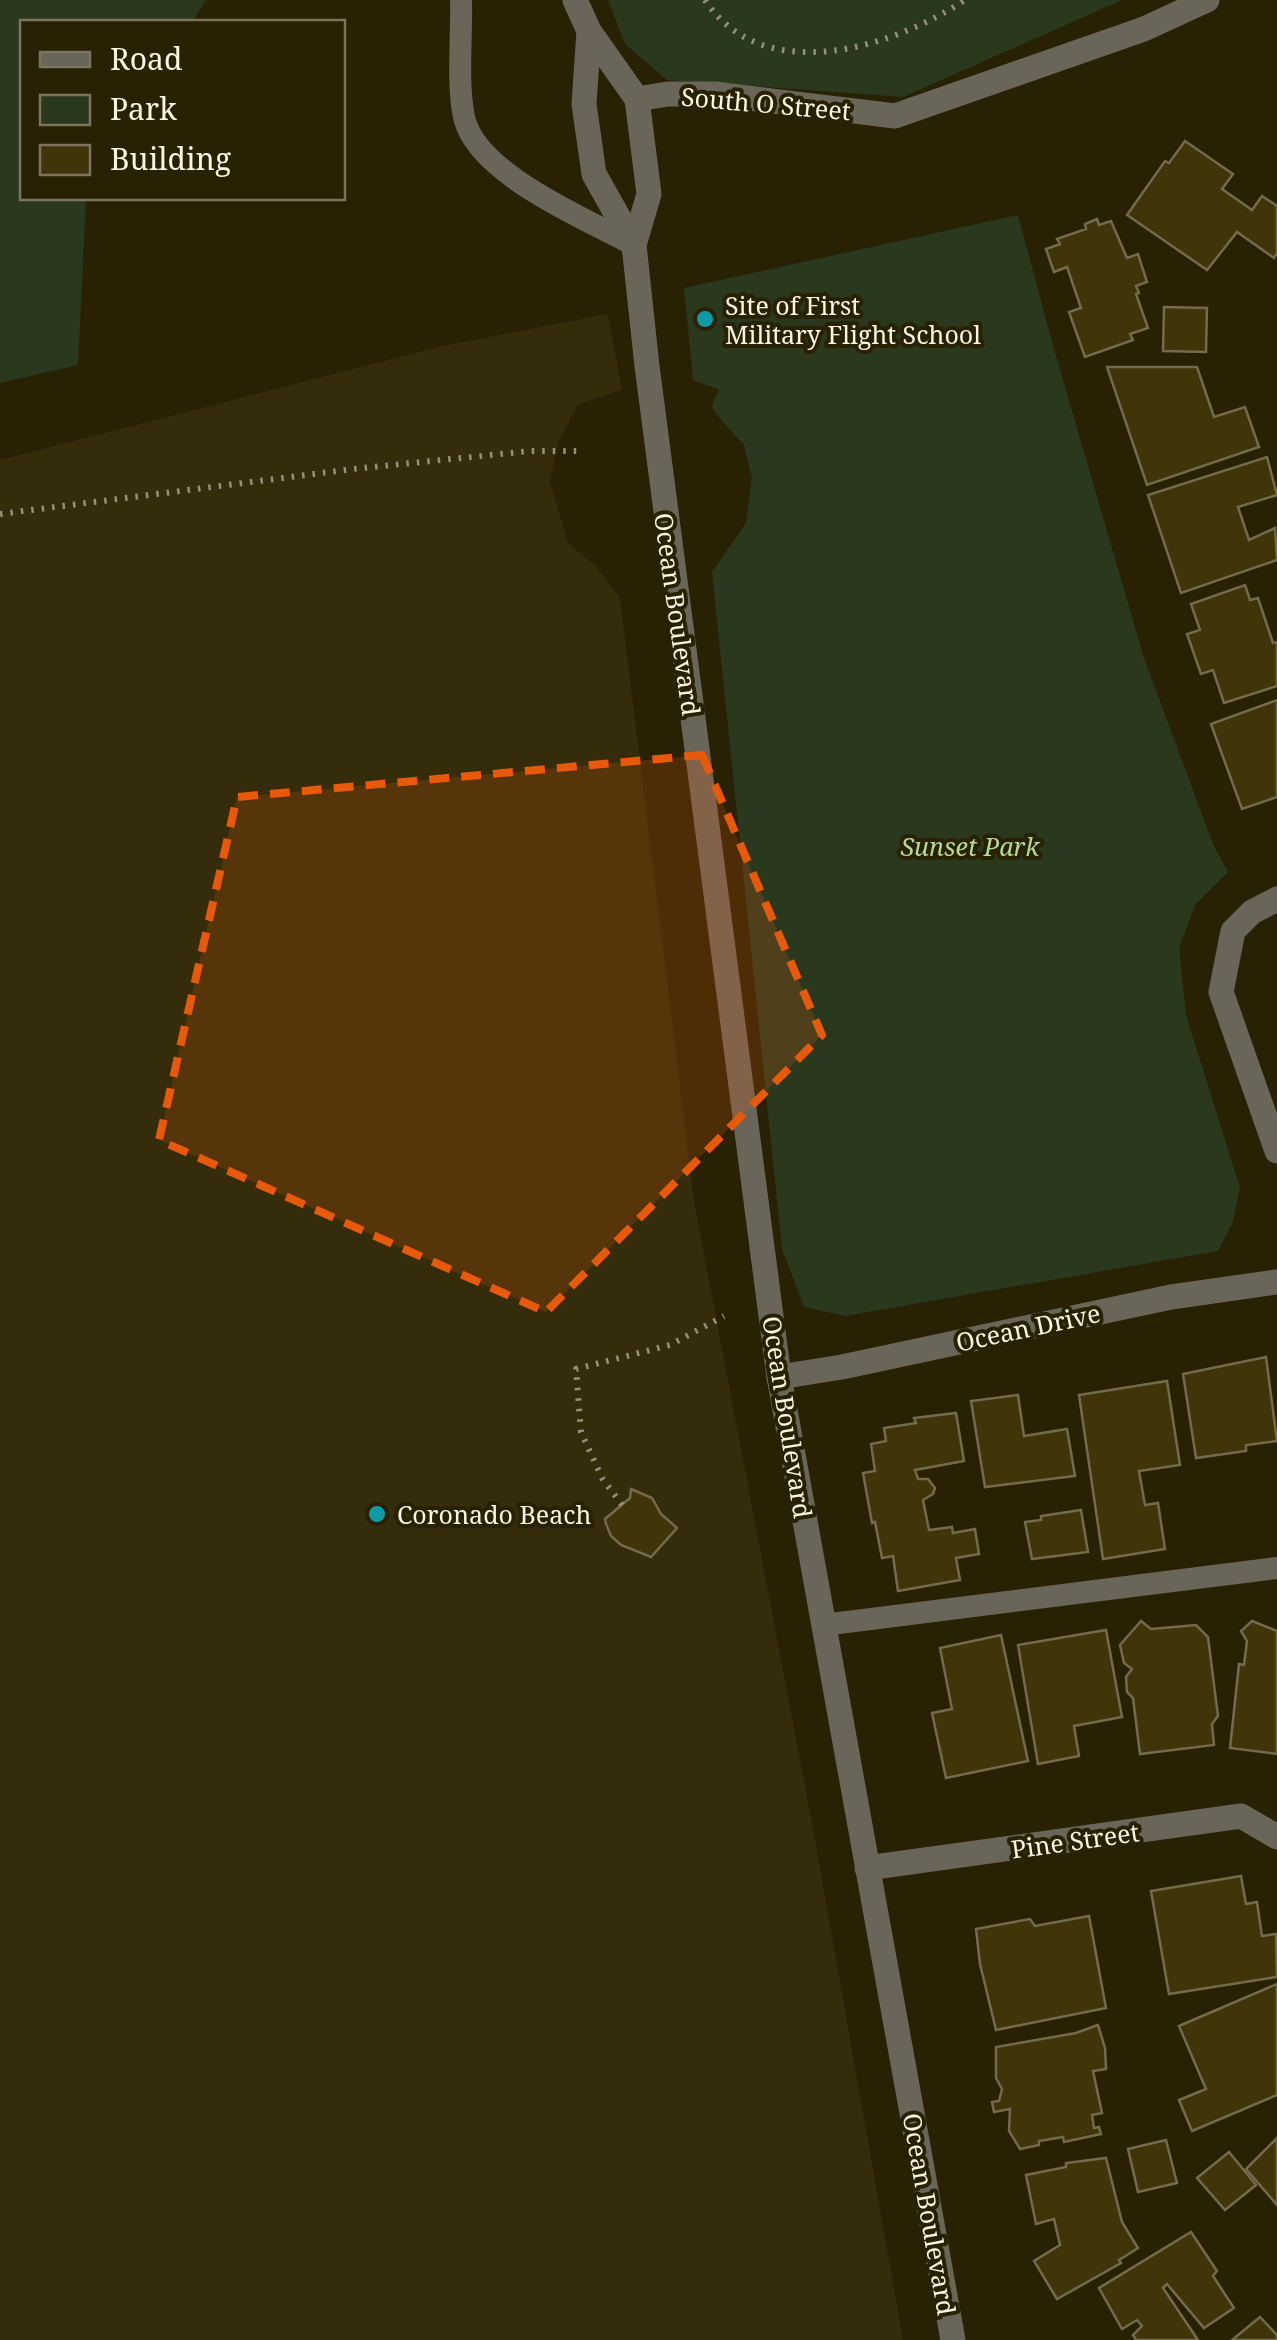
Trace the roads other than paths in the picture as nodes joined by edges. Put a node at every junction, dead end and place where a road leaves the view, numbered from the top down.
1 (461, 0) edge
2 (575, 0) edge
3 (1206, 0) edge
4 (589, 31) junction
5 (637, 99) junction
6 (634, 246) junction
7 (1277, 899) edge
8 (1277, 1151) edge
9 (1277, 1282) edge
10 (779, 1377) junction
11 (1277, 1568) edge
12 (823, 1624) junction
13 (1277, 1837) edge
14 (868, 1868) junction
15 (953, 2340) edge

1 - 6 lane
2 - 4 street
3 - 5 street, South O Street
4 - 5 street
4 - 6 street
5 - 6 street
6 - 10 street, Ocean Boulevard
7 - 8 street
9 - 10 street, Ocean Drive
10 - 12 street, Ocean Boulevard
11 - 12 lane
12 - 14 street, Ocean Boulevard
13 - 14 street, Pine Street
14 - 15 street, Ocean Boulevard

